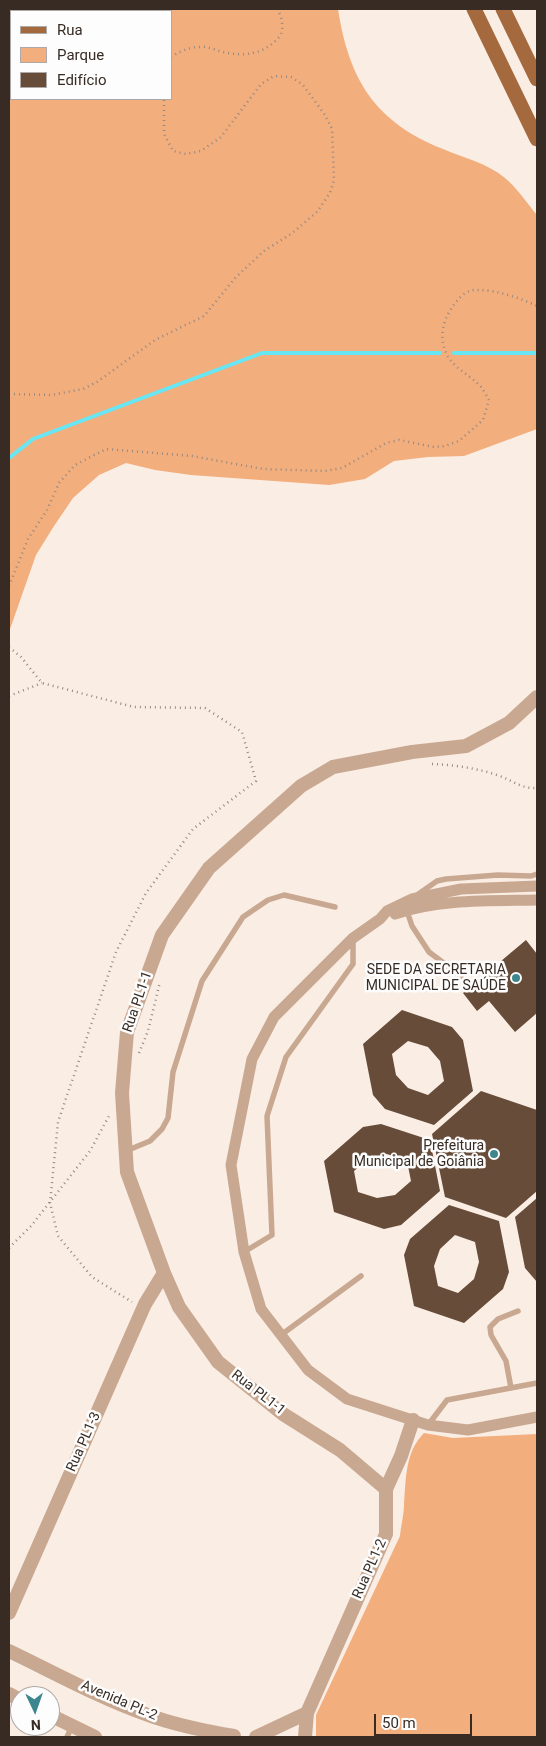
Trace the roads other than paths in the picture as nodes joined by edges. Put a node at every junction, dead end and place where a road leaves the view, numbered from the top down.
1 (474, 9) edge
2 (503, 9) edge
3 (537, 79) edge
4 (537, 139) edge
5 (537, 697) edge
6 (536, 882) edge
7 (412, 899) junction
8 (537, 900) edge
9 (335, 907) dead end
10 (406, 910) junction
11 (380, 919) junction
12 (353, 938) junction
13 (461, 976) dead end
14 (126, 1152) junction
15 (244, 1252) junction
16 (164, 1273) junction
17 (361, 1276) dead end
18 (518, 1311) dead end
19 (281, 1335) junction
20 (537, 1383) edge
21 (511, 1388) junction
22 (537, 1417) edge
23 (413, 1420) junction
24 (428, 1425) junction
25 (386, 1489) junction
26 (9, 1613) edge
27 (9, 1651) edge
28 (307, 1713) junction
29 (69, 1732) edge
30 (95, 1737) edge
31 (232, 1737) edge
32 (257, 1737) edge
33 (306, 1737) edge

1 - 4 main road
2 - 3 main road
5 - 14 street, Rua PL1-1
6 - 7 street
7 - 10 lane
7 - 11 street
8 - 10 street
9 - 14 lane
10 - 11 street
10 - 13 lane
11 - 12 street
12 - 15 lane
12 - 15 street
14 - 16 street, Rua PL1-1
15 - 19 street
16 - 25 street, Rua PL1-1
16 - 26 street, Rua PL1-3
17 - 19 lane
18 - 21 lane
19 - 23 street
20 - 21 lane
21 - 24 lane
22 - 24 street
23 - 24 street
23 - 25 street, Rua PL1-2
25 - 28 street, Rua PL1-2
27 - 31 street, Avenida PL-2
28 - 32 street
28 - 33 street, Rua PL1-2
29 - 30 street
31 - 32 street, Avenida PL-2

